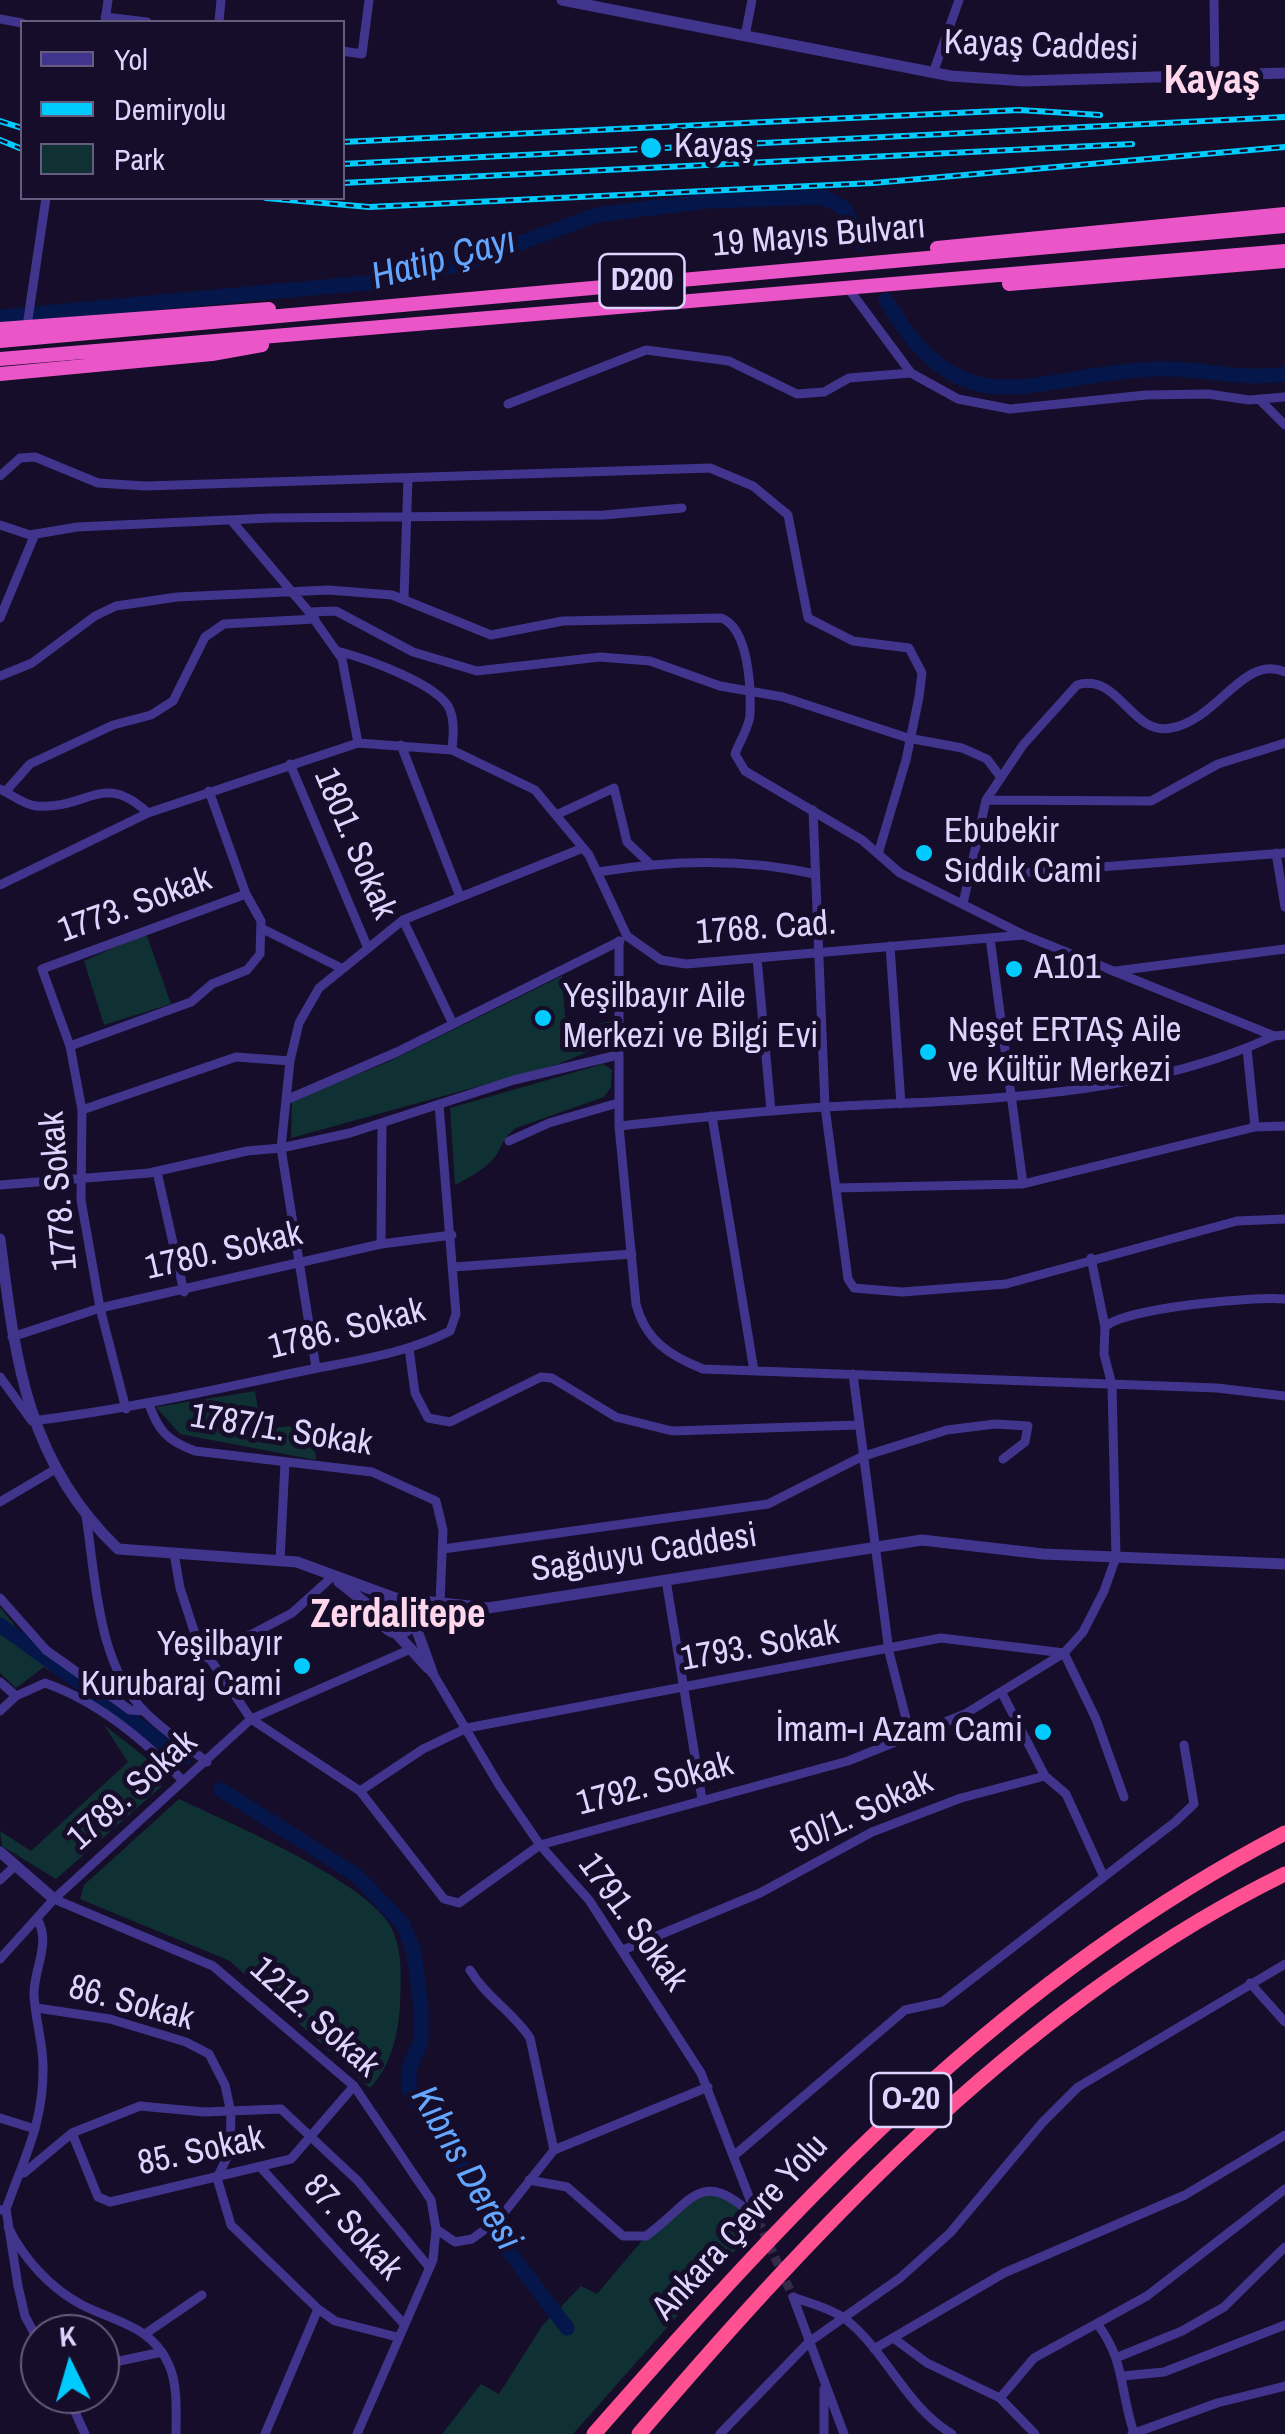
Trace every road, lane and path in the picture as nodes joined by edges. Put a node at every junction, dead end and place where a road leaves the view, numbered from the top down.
1 (108, 0) edge
2 (369, 0) edge
3 (562, 0) edge
4 (752, 0) edge
5 (959, 0) edge
6 (1214, 0) edge
7 (105, 20) edge
8 (745, 36) junction
9 (345, 51) edge
10 (933, 73) junction
11 (1285, 73) edge
12 (1215, 76) junction
13 (46, 200) edge
14 (1285, 214) edge
15 (1285, 226) edge
16 (1285, 252) edge
17 (1285, 261) edge
18 (876, 263) junction
19 (933, 281) junction
20 (848, 288) junction
21 (345, 310) junction
22 (28, 324) junction
23 (0, 329) edge
24 (336, 331) junction
25 (0, 341) edge
26 (0, 359) edge
27 (911, 373) junction
28 (0, 374) edge
29 (1285, 397) edge
30 (1259, 399) junction
31 (508, 404) dead end
32 (1285, 425) edge
33 (0, 476) edge
34 (408, 479) junction
35 (682, 508) dead end
36 (407, 517) junction
37 (231, 520) junction
38 (0, 525) edge
39 (35, 534) junction
40 (290, 592) junction
41 (404, 598) junction
42 (312, 615) junction
43 (0, 618) edge
44 (337, 651) junction
45 (1285, 672) edge
46 (0, 676) edge
47 (747, 690) junction
48 (908, 738) junction
49 (358, 742) junction
50 (1285, 742) edge
51 (401, 745) junction
52 (452, 750) junction
53 (290, 764) junction
54 (1000, 775) junction
55 (3, 790) edge
56 (210, 791) junction
57 (986, 800) junction
58 (813, 810) junction
59 (148, 813) junction
60 (556, 816) junction
61 (582, 848) junction
62 (1281, 853) edge
63 (878, 854) junction
64 (649, 864) junction
65 (598, 872) junction
66 (814, 874) junction
67 (968, 876) junction
68 (0, 885) edge
69 (246, 894) junction
70 (460, 894) junction
71 (962, 904) junction
72 (1285, 907) edge
73 (402, 920) junction
74 (262, 928) junction
75 (1024, 936) junction
76 (990, 938) junction
77 (623, 939) junction
78 (367, 946) junction
79 (890, 946) junction
80 (1285, 949) edge
81 (816, 953) junction
82 (757, 958) junction
83 (341, 968) junction
84 (42, 969) joint
85 (1113, 971) junction
86 (453, 1024) junction
87 (1280, 1036) edge
88 (70, 1046) junction
89 (1246, 1049) junction
90 (618, 1054) junction
91 (290, 1062) junction
92 (1013, 1096) junction
93 (286, 1100) junction
94 (618, 1103) junction
95 (439, 1104) junction
96 (901, 1104) junction
97 (826, 1107) junction
98 (82, 1110) junction
99 (771, 1110) junction
100 (712, 1116) junction
101 (382, 1123) junction
102 (619, 1126) junction
103 (1285, 1126) edge
104 (1255, 1127) junction
105 (509, 1141) dead end
106 (282, 1148) junction
107 (157, 1172) junction
108 (84, 1176) junction
109 (1023, 1184) junction
110 (0, 1185) edge
111 (836, 1188) junction
112 (1285, 1219) edge
113 (452, 1234) junction
114 (0, 1239) edge
115 (381, 1244) junction
116 (632, 1254) junction
117 (1090, 1258) junction
118 (300, 1262) junction
119 (454, 1267) junction
120 (1285, 1290) edge
121 (184, 1292) junction
122 (1273, 1298) junction
123 (1285, 1298) edge
124 (100, 1308) junction
125 (1105, 1328) junction
126 (12, 1338) junction
127 (408, 1348) junction
128 (316, 1368) junction
129 (754, 1371) junction
130 (853, 1374) junction
131 (0, 1378) edge
132 (1112, 1385) junction
133 (5, 1394) edge
134 (1285, 1396) edge
135 (149, 1404) junction
136 (126, 1409) junction
137 (32, 1421) junction
138 (858, 1425) junction
139 (861, 1458) junction
140 (1003, 1458) dead end
141 (285, 1464) junction
142 (54, 1470) junction
143 (0, 1502) edge
144 (85, 1511) junction
145 (873, 1546) junction
146 (443, 1549) junction
147 (174, 1553) junction
148 (1116, 1557) junction
149 (280, 1560) junction
150 (1285, 1562) edge
151 (332, 1577) junction
152 (666, 1580) junction
153 (0, 1598) edge
154 (396, 1598) junction
155 (440, 1604) junction
156 (488, 1608) junction
157 (381, 1615) junction
158 (416, 1625) junction
159 (397, 1634) junction
160 (411, 1649) junction
161 (889, 1652) junction
162 (1064, 1653) junction
163 (206, 1658) junction
164 (432, 1672) junction
165 (0, 1682) edge
166 (682, 1690) junction
167 (1004, 1695) junction
168 (16, 1696) junction
169 (0, 1710) edge
170 (144, 1711) junction
171 (251, 1719) junction
172 (467, 1728) junction
173 (910, 1734) junction
174 (1184, 1746) dead end
175 (207, 1762) junction
176 (1045, 1776) junction
177 (183, 1780) junction
178 (360, 1791) junction
179 (1124, 1797) dead end
180 (702, 1799) junction
181 (1285, 1834) edge
182 (540, 1845) junction
183 (0, 1852) edge
184 (16, 1865) junction
185 (1285, 1874) edge
186 (1103, 1875) junction
187 (0, 1880) edge
188 (54, 1899) junction
189 (38, 1919) junction
190 (624, 1950) junction
191 (0, 1959) edge
192 (1285, 1964) edge
193 (470, 1970) dead end
194 (1250, 1982) junction
195 (36, 2008) junction
196 (1285, 2022) edge
197 (354, 2086) junction
198 (708, 2086) junction
199 (231, 2112) junction
200 (0, 2118) edge
201 (35, 2129) junction
202 (72, 2133) junction
203 (1285, 2134) edge
204 (313, 2136) junction
205 (554, 2150) junction
206 (736, 2154) junction
207 (262, 2169) junction
208 (24, 2173) junction
209 (217, 2178) junction
210 (530, 2180) junction
211 (1285, 2189) edge
212 (5, 2196) edge
213 (3, 2210) edge
214 (8, 2227) junction
215 (436, 2229) junction
216 (1285, 2247) edge
217 (429, 2266) junction
218 (202, 2295) dead end
219 (318, 2310) junction
220 (25, 2314) edge
221 (843, 2317) junction
222 (403, 2322) junction
223 (1098, 2325) junction
224 (1285, 2325) edge
225 (144, 2334) junction
226 (397, 2337) junction
227 (896, 2340) junction
228 (810, 2342) junction
229 (874, 2349) junction
230 (162, 2352) junction
231 (1118, 2358) junction
232 (120, 2361) edge
233 (1122, 2376) junction
234 (824, 2382) junction
235 (1285, 2386) edge
236 (1000, 2398) junction
237 (932, 2422) junction
238 (176, 2434) edge
239 (265, 2434) edge
240 (357, 2434) edge
241 (594, 2434) edge
242 (639, 2434) edge
243 (720, 2434) edge
244 (824, 2434) edge
245 (844, 2434) edge
246 (927, 2434) edge
247 (952, 2434) edge
248 (1035, 2434) edge
249 (1133, 2434) edge

1 - 7 street
2 - 9 street
3 - 8 street, Kayaş Caddesi
4 - 8 street
5 - 10 street
6 - 12 street
8 - 10 street, Kayaş Caddesi
10 - 12 street, Kayaş Caddesi
11 - 12 street, Kayaş Caddesi
13 - 22 street
14 - 18 highway
15 - 18 highway, 19 Mayıs Bulvarı / D200
16 - 19 highway, 19 Mayıs Bulvarı / D200
17 - 19 highway
18 - 21 highway, 19 Mayıs Bulvarı / D200
19 - 20 highway, 19 Mayıs Bulvarı / D200
20 - 24 highway, 19 Mayıs Bulvarı / D200
20 - 27 street
21 - 22 highway
21 - 25 highway, 19 Mayıs Bulvarı / D200
22 - 23 highway
24 - 26 highway, 19 Mayıs Bulvarı / D200
24 - 28 highway
27 - 30 street
27 - 31 street
29 - 30 street
30 - 32 street
33 - 34 street
34 - 36 street
34 - 48 street
35 - 36 street
36 - 37 street
36 - 41 street
37 - 39 street
37 - 40 street
38 - 39 street
39 - 43 street
40 - 41 street
40 - 42 street
40 - 46 street
41 - 47 street
42 - 44 street
42 - 47 street
42 - 55 street
44 - 49 street
44 - 52 street
45 - 54 street
47 - 48 street
47 - 58 street
48 - 54 street
48 - 63 street
49 - 51 street
49 - 53 street
50 - 57 street
51 - 52 street
51 - 70 street
52 - 60 street
53 - 56 street
53 - 78 street, 1801. Sokak
54 - 57 street
55 - 59 street
56 - 59 street
56 - 69 street
57 - 67 street
58 - 63 street
58 - 66 street
59 - 68 street
60 - 61 street
60 - 64 street
61 - 65 street
61 - 70 street
62 - 67 street
62 - 72 street
63 - 71 street
64 - 65 street
64 - 66 street
65 - 77 street
66 - 81 street
67 - 71 street
69 - 74 street
69 - 84 street, 1773. Sokak
70 - 73 street
71 - 75 street
73 - 78 street
73 - 86 street
74 - 83 street
74 - 88 street
75 - 76 street, 1768. Cad.
75 - 85 street, 1768. Cad.
76 - 79 street, 1768. Cad.
76 - 92 street
77 - 82 street, 1768. Cad.
77 - 86 street
77 - 90 street
78 - 83 street
79 - 81 street, 1768. Cad.
79 - 96 street
80 - 85 street
81 - 82 street, 1768. Cad.
81 - 97 street
82 - 99 street
83 - 91 street
84 - 88 street, 1778. Sokak
85 - 87 street, 1768. Cad.
86 - 93 street
87 - 89 street
88 - 98 street, 1778. Sokak
89 - 92 street
89 - 104 street
90 - 94 street
90 - 95 street
91 - 93 street
91 - 98 street
92 - 96 street
92 - 109 street
93 - 106 street
94 - 102 street
94 - 105 street
95 - 101 street
95 - 113 street, 1786. Sokak
96 - 97 street
97 - 99 street
97 - 111 street
98 - 108 street, 1778. Sokak
99 - 100 street
100 - 102 street
100 - 129 street
101 - 106 street
101 - 115 street
102 - 116 street
103 - 104 street
104 - 109 street
106 - 107 street
106 - 118 street
107 - 108 street
107 - 121 street
108 - 110 street
108 - 124 street, 1778. Sokak
109 - 111 street
111 - 117 street
112 - 117 street
113 - 115 street, 1780. Sokak
113 - 119 street, 1786. Sokak
114 - 126 street, Sağduyu Caddesi
115 - 118 street, 1780. Sokak
116 - 119 street
116 - 129 street
117 - 125 street
118 - 121 street, 1780. Sokak
118 - 128 street
119 - 127 street, 1786. Sokak
120 - 122 street
121 - 124 street, 1780. Sokak
122 - 123 street
122 - 125 street
124 - 126 street, 1780. Sokak
124 - 136 street, 1778. Sokak
125 - 132 street
126 - 137 street, Sağduyu Caddesi
127 - 128 street, 1786. Sokak
127 - 138 street
128 - 135 street, 1786. Sokak
129 - 130 street
130 - 132 street
130 - 138 street
131 - 133 street
132 - 134 street
132 - 148 street
133 - 137 street
135 - 136 street, 1786. Sokak
135 - 141 street, 1787/1. Sokak
136 - 137 street, 1786. Sokak
137 - 142 street, Sağduyu Caddesi
138 - 139 street
139 - 140 street
139 - 145 street
139 - 146 street
141 - 146 street, 1787/1. Sokak
141 - 149 street
142 - 143 street
142 - 144 street, Sağduyu Caddesi
144 - 147 street, Sağduyu Caddesi
144 - 170 street
145 - 148 street, Sağduyu Caddesi
145 - 152 street, Sağduyu Caddesi
145 - 161 street
146 - 155 street, 1787/1. Sokak
147 - 149 street, Sağduyu Caddesi
147 - 163 street
148 - 150 street, Sağduyu Caddesi
148 - 162 street, 1792. Sokak
149 - 151 street, Sağduyu Caddesi
151 - 154 street, Sağduyu Caddesi
151 - 157 street
151 - 163 street
152 - 156 street, Sağduyu Caddesi
152 - 166 street
153 - 170 street
154 - 155 street, Sağduyu Caddesi
154 - 157 street
154 - 158 street
155 - 156 street, Sağduyu Caddesi
156 - 158 street
157 - 159 street
158 - 159 street
158 - 164 street
159 - 160 street
160 - 164 street
160 - 171 street, 1789. Sokak
161 - 162 street, 1793. Sokak
161 - 166 street, 1793. Sokak
161 - 173 street
162 - 167 street, 1792. Sokak
162 - 179 street
163 - 171 street
164 - 172 street, 1791. Sokak
165 - 168 street
166 - 172 street, 1793. Sokak
166 - 180 street
167 - 173 street, 1792. Sokak
167 - 176 street
168 - 169 street
168 - 177 street
170 - 175 street
171 - 175 street, 1789. Sokak
171 - 178 street
172 - 178 street
172 - 182 street, 1791. Sokak
173 - 180 street, 1792. Sokak
174 - 186 street
175 - 177 street, 1789. Sokak
176 - 186 street
176 - 190 street, 50/1. Sokak
177 - 188 street, 1789. Sokak
178 - 182 street
180 - 182 street, 1792. Sokak
181 - 241 highway, Ankara Çevre Yolu / O-20
182 - 190 street, 1791. Sokak
183 - 184 street
184 - 187 street
184 - 188 street
185 - 242 highway, Ankara Çevre Yolu / O-20
186 - 206 street
188 - 189 street, 1789. Sokak
188 - 197 street, 1212. Sokak
189 - 191 street, 1789. Sokak
189 - 195 street
190 - 198 street, 1791. Sokak
192 - 194 street
193 - 205 street
194 - 196 street
194 - 221 street
195 - 199 street, 86. Sokak
195 - 201 street
197 - 204 street, 85. Sokak
197 - 215 street, 1212. Sokak
198 - 205 street
198 - 206 street, 1791. Sokak
199 - 202 street
199 - 204 street
199 - 209 street, 86. Sokak
200 - 201 street
201 - 208 street
202 - 208 street
202 - 209 street, 85. Sokak
203 - 227 street
204 - 207 street, 85. Sokak
204 - 217 street
205 - 210 street
206 - 210 street, 1791. Sokak
207 - 209 street, 85. Sokak
207 - 222 street, 87. Sokak
208 - 212 street
209 - 219 street
210 - 215 street
211 - 223 street
212 - 213 street
213 - 214 street
214 - 220 street
214 - 225 street
215 - 217 street, 1212. Sokak
216 - 231 street
217 - 222 street, 1212. Sokak
218 - 225 street
219 - 226 street
219 - 239 street
221 - 228 street
221 - 228 street
221 - 229 street
222 - 226 street, 1212. Sokak
223 - 231 street
223 - 236 street
224 - 233 street
225 - 230 street
226 - 240 street, 1212. Sokak
227 - 229 street
227 - 236 street
228 - 234 street
228 - 243 street
229 - 237 street
230 - 232 street
230 - 238 street
231 - 233 street
233 - 249 street
234 - 244 street
234 - 245 street
235 - 249 street
236 - 248 street
237 - 246 street
237 - 247 street

